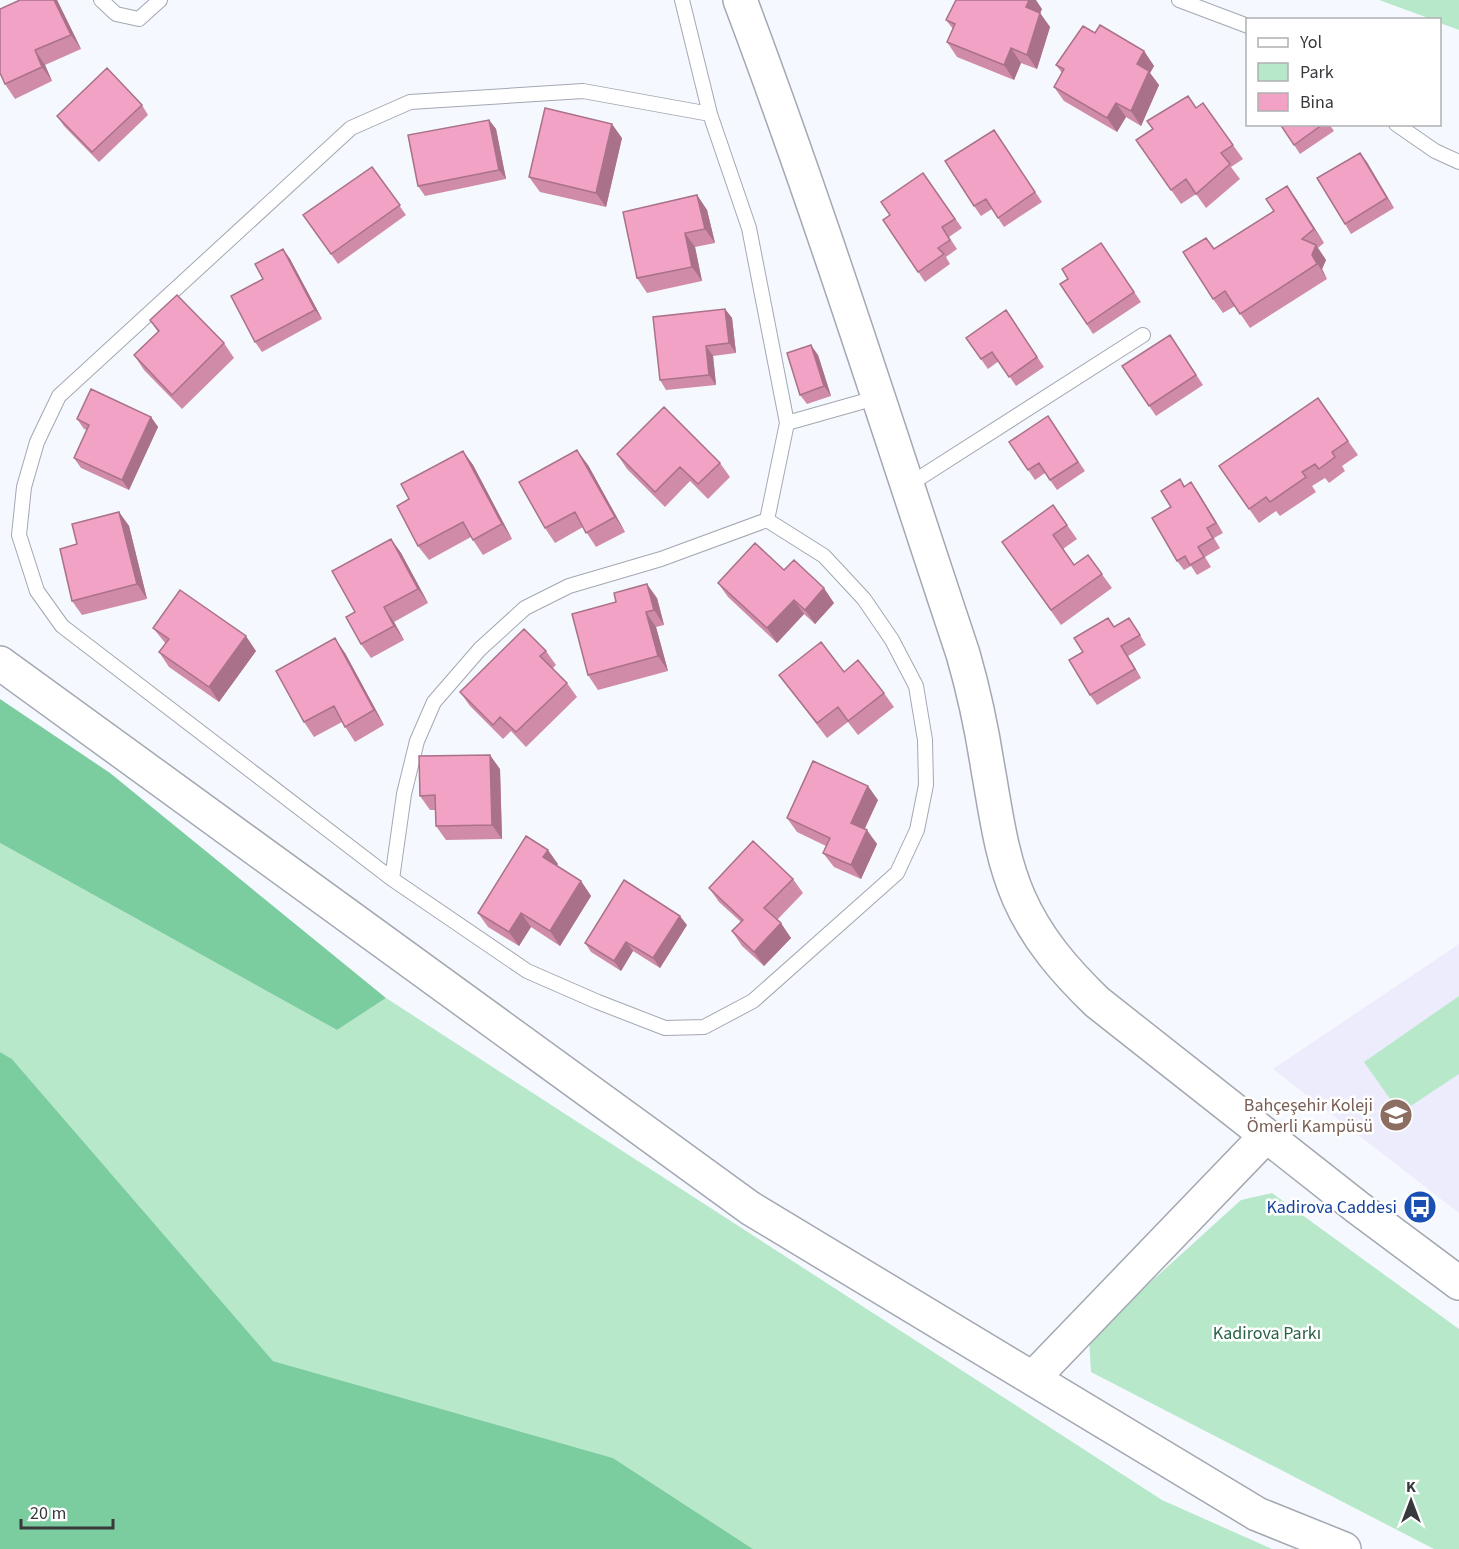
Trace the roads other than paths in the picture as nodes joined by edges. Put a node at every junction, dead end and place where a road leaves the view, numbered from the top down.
1 (100, 0) edge
2 (160, 0) edge
3 (682, 0) edge
4 (740, 0) edge
5 (1179, 0) edge
6 (1246, 25) edge
7 (710, 114) junction
8 (1399, 126) edge
9 (1459, 162) edge
10 (1143, 335) dead end
11 (879, 397) junction
12 (788, 423) junction
13 (907, 486) junction
14 (767, 520) junction
15 (0, 663) edge
16 (392, 879) junction
17 (1266, 1136) junction
18 (1459, 1283) edge
19 (1033, 1378) junction
20 (1344, 1549) edge

1 - 2 lane
3 - 7 lane
4 - 11 street
5 - 6 lane
7 - 12 lane
7 - 16 lane
8 - 9 lane
10 - 13 lane
11 - 12 lane
11 - 13 street
12 - 14 lane
13 - 17 street
14 - 16 lane
14 - 16 lane
15 - 19 street
17 - 18 street
17 - 19 street
19 - 20 street

